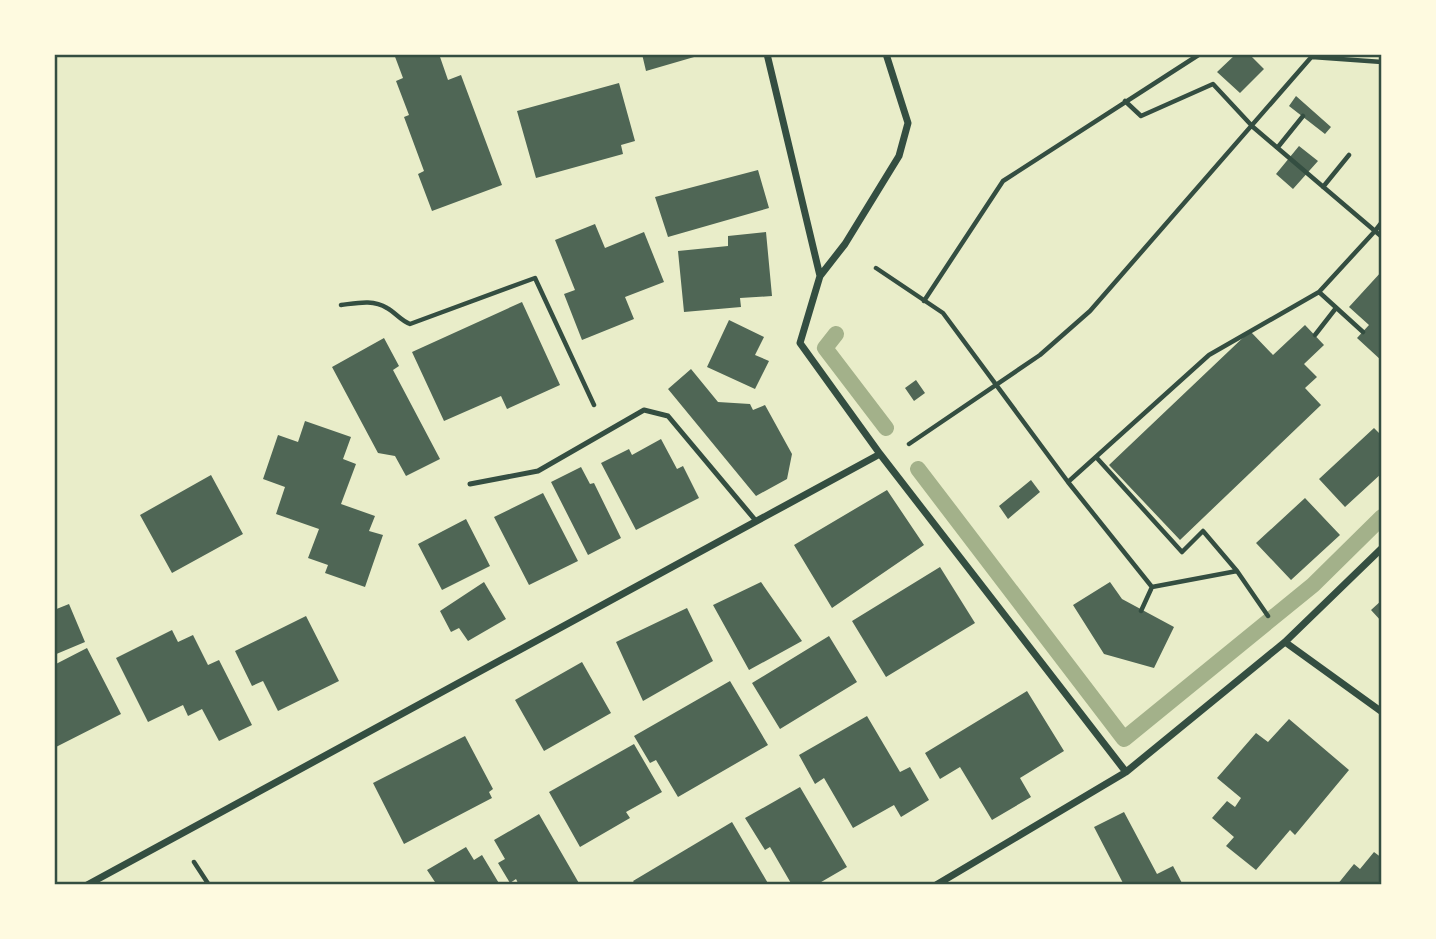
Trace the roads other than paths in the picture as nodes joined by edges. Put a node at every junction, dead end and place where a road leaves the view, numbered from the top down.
1 (767, 54) edge
2 (886, 54) edge
3 (820, 276) junction
4 (880, 454) junction
5 (470, 484) dead end
6 (756, 521) junction
7 (1382, 548) edge
8 (1285, 642) junction
9 (1382, 712) edge
10 (1126, 772) junction
11 (87, 885) edge
12 (936, 885) edge

1 - 3 street
2 - 3 street
3 - 4 street
4 - 6 street
4 - 10 street
5 - 6 lane
6 - 11 street
7 - 8 street
8 - 9 street
8 - 10 street
10 - 12 street

